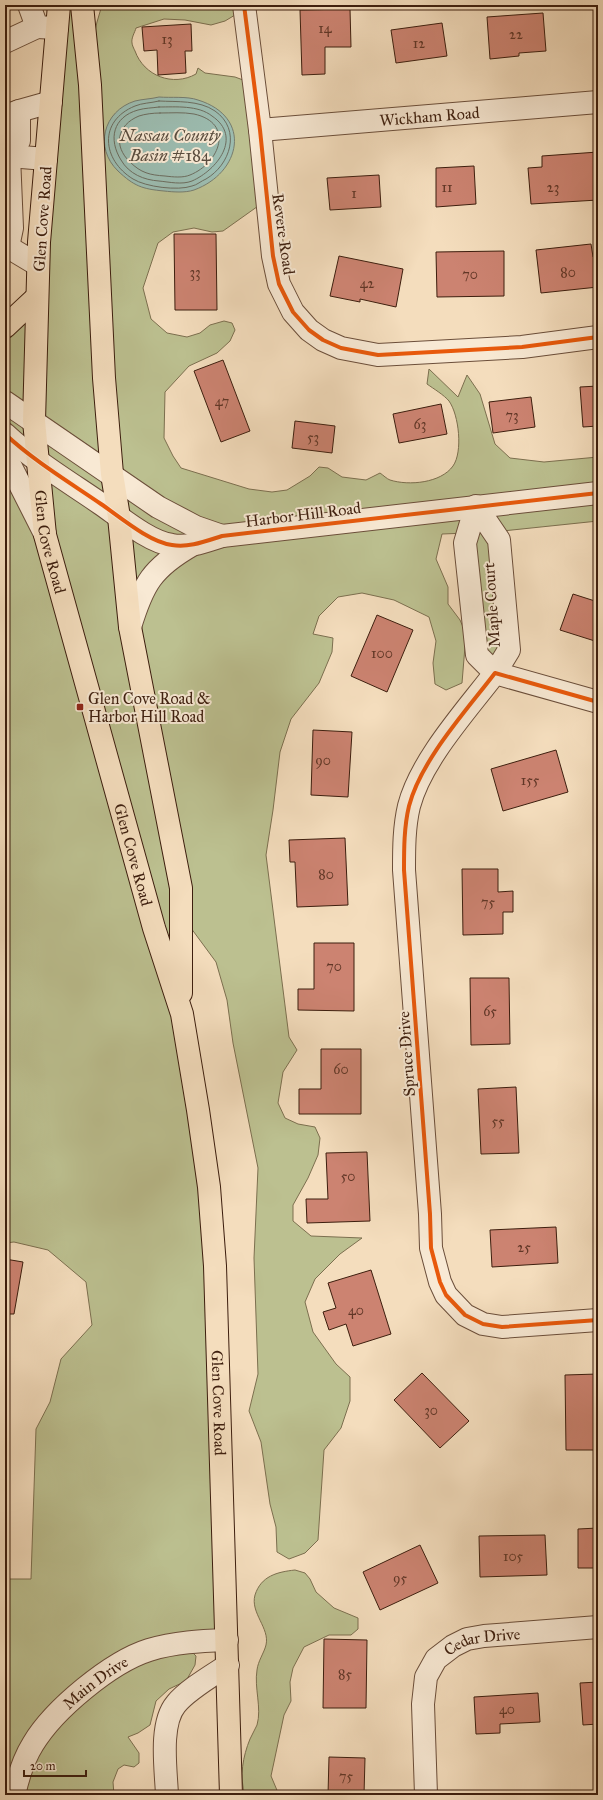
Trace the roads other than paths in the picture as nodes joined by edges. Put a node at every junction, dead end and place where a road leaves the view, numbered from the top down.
1 (29, 5) edge
2 (59, 5) edge
3 (82, 5) edge
4 (244, 5) edge
5 (47, 28) junction
6 (5, 42) edge
7 (51, 102) junction
8 (598, 102) edge
9 (12, 114) edge
10 (260, 130) junction
11 (9, 156) junction
12 (46, 159) junction
13 (6, 247) edge
14 (38, 265) junction
15 (37, 297) junction
16 (5, 327) edge
17 (598, 337) edge
18 (5, 402) edge
19 (34, 421) junction
20 (5, 434) edge
21 (37, 460) junction
22 (8, 468) edge
23 (112, 474) junction
24 (598, 493) edge
25 (476, 506) junction
26 (120, 517) junction
27 (45, 534) junction
28 (222, 536) junction
29 (192, 545) junction
30 (130, 627) junction
31 (495, 673) junction
32 (598, 702) edge
33 (182, 1014) junction
34 (598, 1320) edge
35 (598, 1627) edge
36 (227, 1640) junction
37 (228, 1664) junction
38 (14, 1795) edge
39 (167, 1795) edge
40 (231, 1795) edge
41 (426, 1795) edge

1 - 5 street
2 - 5 main road, Glen Cove Road
3 - 23 main road, Glen Cove Road
4 - 10 street, Revere Road
5 - 6 street
5 - 7 main road, Glen Cove Road
7 - 9 street
7 - 12 main road, Glen Cove Road
8 - 10 street, Wickham Road
9 - 11 street
10 - 17 street, Revere Road
11 - 12 street
11 - 13 street
12 - 14 main road, Glen Cove Road
13 - 14 street
14 - 15 main road, Glen Cove Road
15 - 16 main road
15 - 19 main road, Glen Cove Road
18 - 19 street, Harbor Hill Road
19 - 21 main road, Glen Cove Road
19 - 23 street, Harbor Hill Road
20 - 21 street, Harbor Hill Road
21 - 26 street, Harbor Hill Road
21 - 27 main road, Glen Cove Road
22 - 27 street
23 - 26 main road, Glen Cove Road
23 - 28 street, Harbor Hill Road
24 - 25 street, Harbor Hill Road
25 - 28 street, Harbor Hill Road
25 - 31 street, Maple Court
25 - 31 street, Maple Court
26 - 29 street, Harbor Hill Road
26 - 30 main road, Glen Cove Road
27 - 33 main road, Glen Cove Road
28 - 29 street, Harbor Hill Road
29 - 30 street
30 - 33 main road, Glen Cove Road
31 - 32 street
31 - 34 street, Spruce Drive
33 - 36 main road, Glen Cove Road
35 - 41 street, Cedar Drive
36 - 37 main road, Glen Cove Road
36 - 38 street, Main Drive
37 - 39 street
37 - 40 main road, Glen Cove Road

